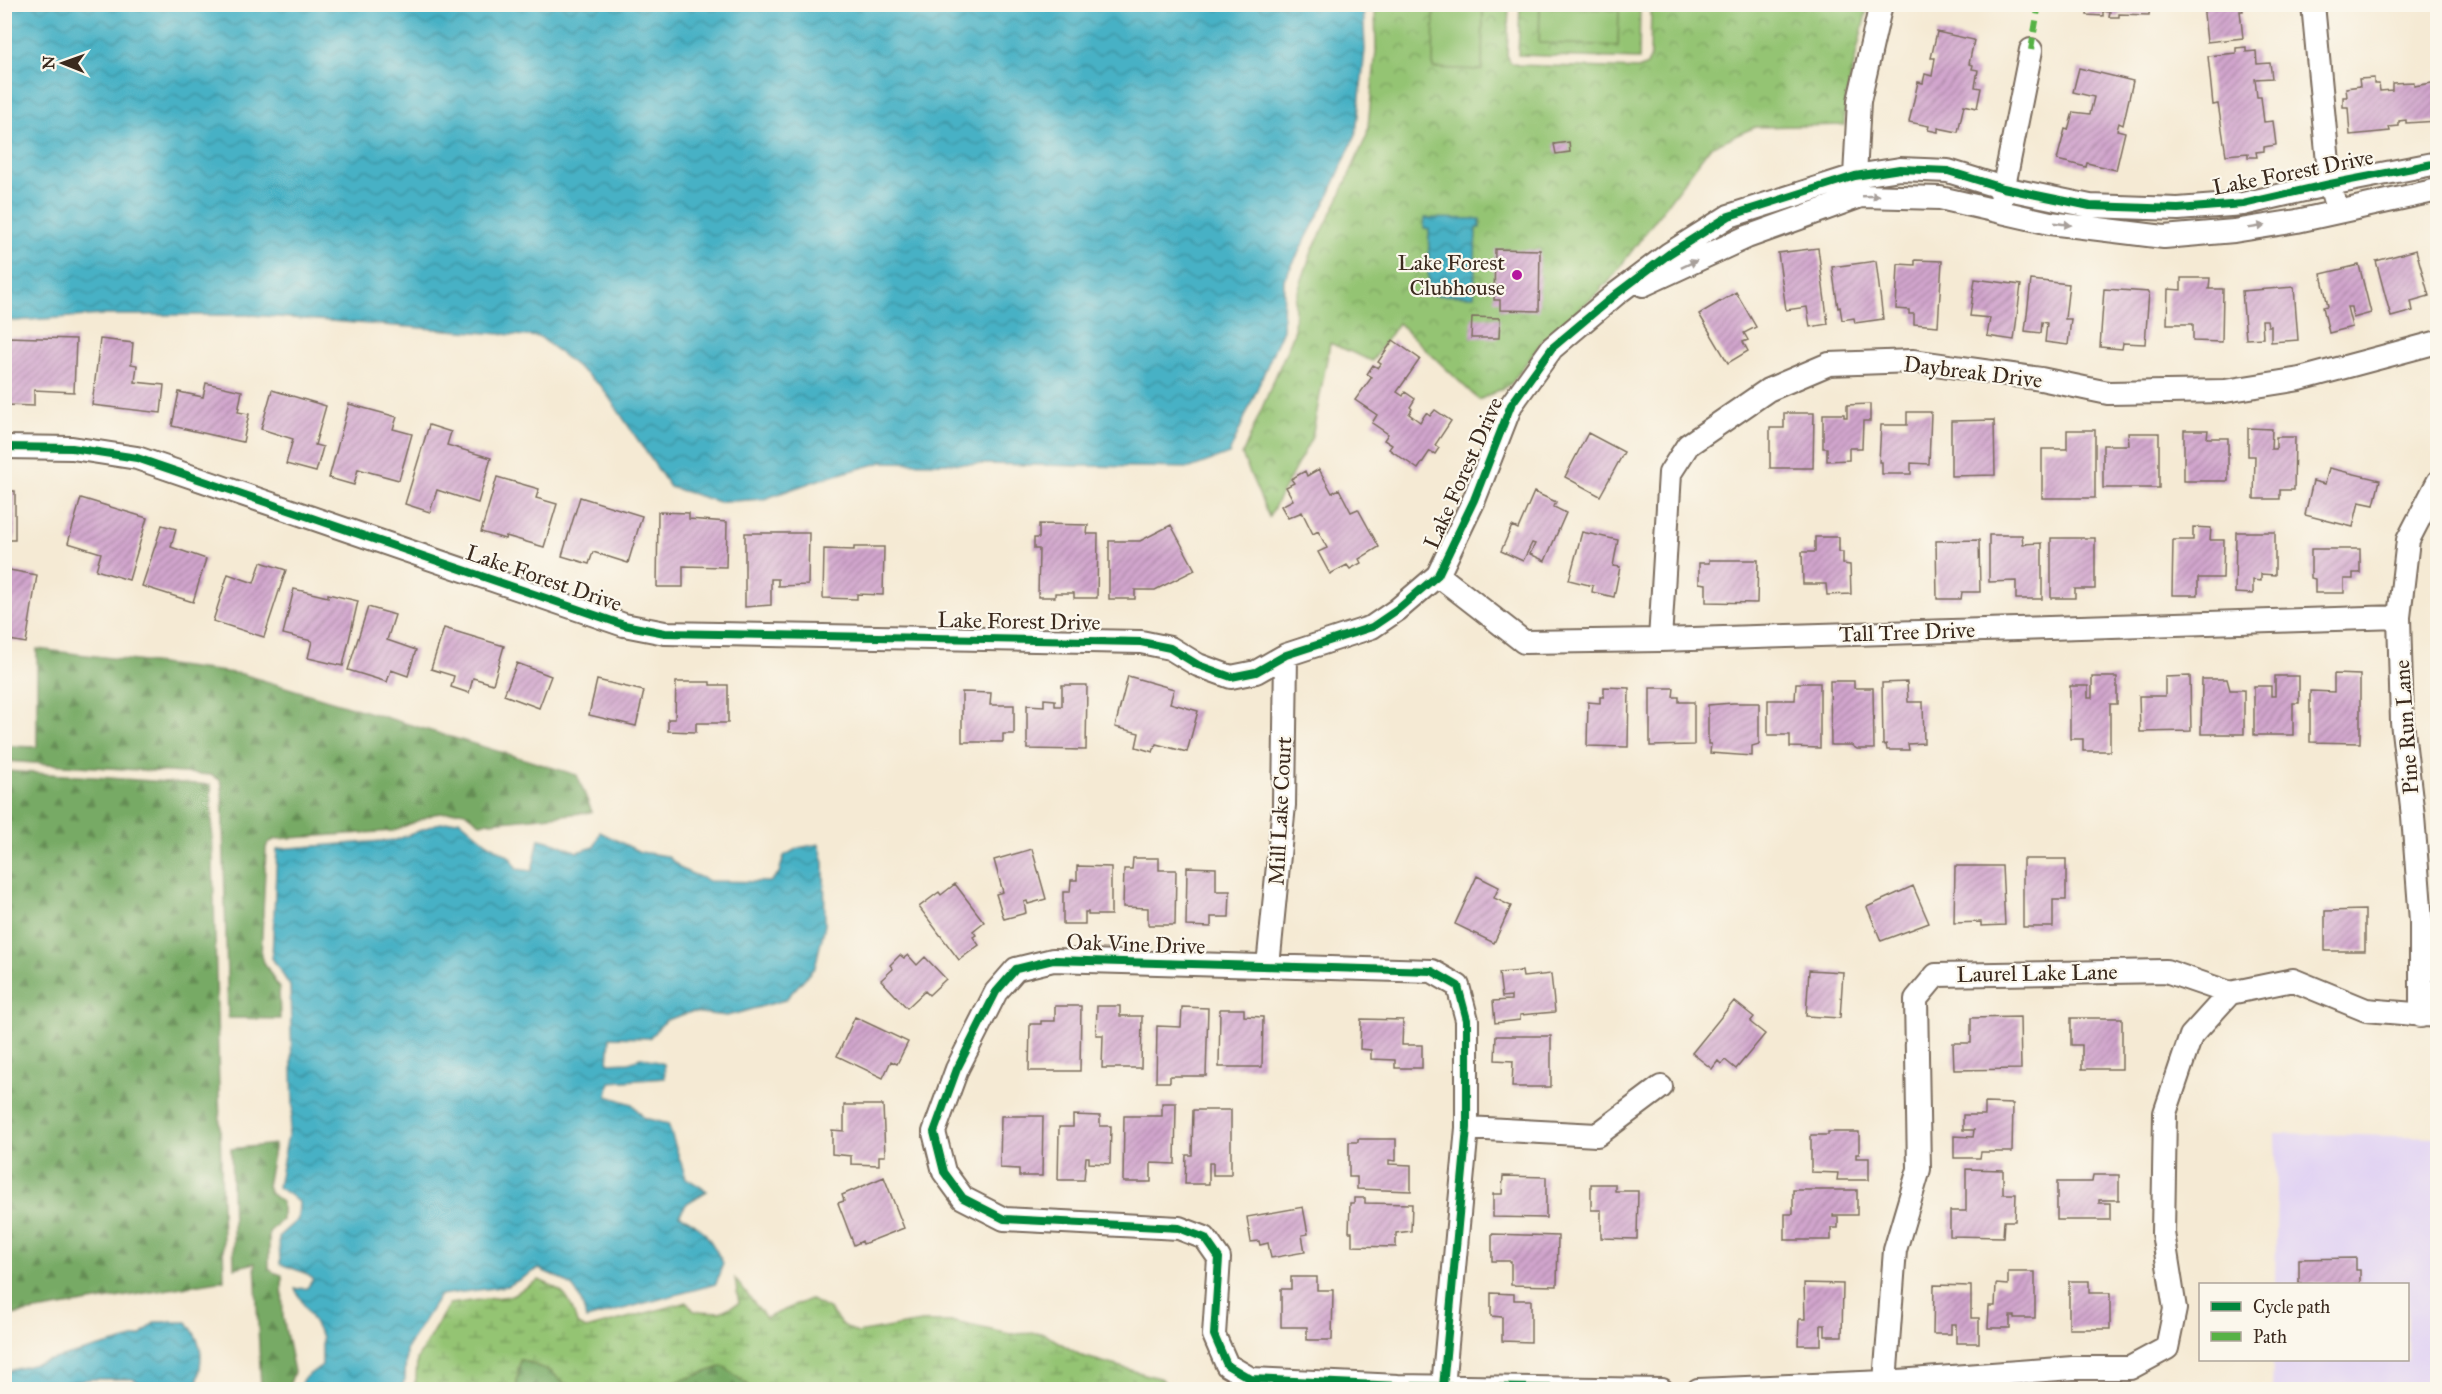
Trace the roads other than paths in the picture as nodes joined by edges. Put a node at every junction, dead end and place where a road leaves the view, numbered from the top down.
1 (1881, 4) edge
2 (2313, 4) edge
3 (2031, 50) dead end
4 (2438, 163) edge
5 (1855, 176) junction
6 (2330, 184) junction
7 (2003, 188) junction
8 (2438, 190) edge
9 (2000, 211) junction
10 (2337, 212) junction
11 (1616, 294) junction
12 (2438, 342) edge
13 (4, 447) edge
14 (2438, 482) edge
15 (1438, 575) junction
16 (2399, 617) junction
17 (1660, 640) junction
18 (1286, 655) junction
19 (1268, 966) junction
20 (2230, 993) junction
21 (2429, 1016) edge
22 (1661, 1087) dead end
23 (1467, 1128) junction
24 (1885, 1382) junction
25 (1443, 1387) junction
26 (1662, 1389) edge
27 (1698, 1389) edge

1 - 5 street
2 - 6 street
3 - 7 street
4 - 6 street, Lake Forest Drive
5 - 7 street, Lake Forest Drive
5 - 11 street, Lake Forest Drive
6 - 7 street, Lake Forest Drive
6 - 10 street
7 - 9 street
8 - 10 street, Lake Forest Drive
9 -> 10 street, Lake Forest Drive
11 -> 9 street, Lake Forest Drive
11 - 15 street, Lake Forest Drive
12 - 17 street, Daybreak Drive
13 - 18 street, Lake Forest Drive
14 - 16 street, Pine Run Lane
15 - 17 street, Tall Tree Drive
15 - 18 street, Lake Forest Drive
16 - 17 street, Tall Tree Drive
16 - 21 street, Pine Run Lane
18 - 19 street, Mill Lake Court
19 - 23 street, Oak Vine Drive
19 - 25 street, Oak Vine Drive
20 - 21 street
20 - 24 street
20 - 24 street, Laurel Lake Lane
22 - 23 street
23 - 25 street, Oak Vine Drive
24 - 27 street
25 - 26 street, Oak Vine Drive

